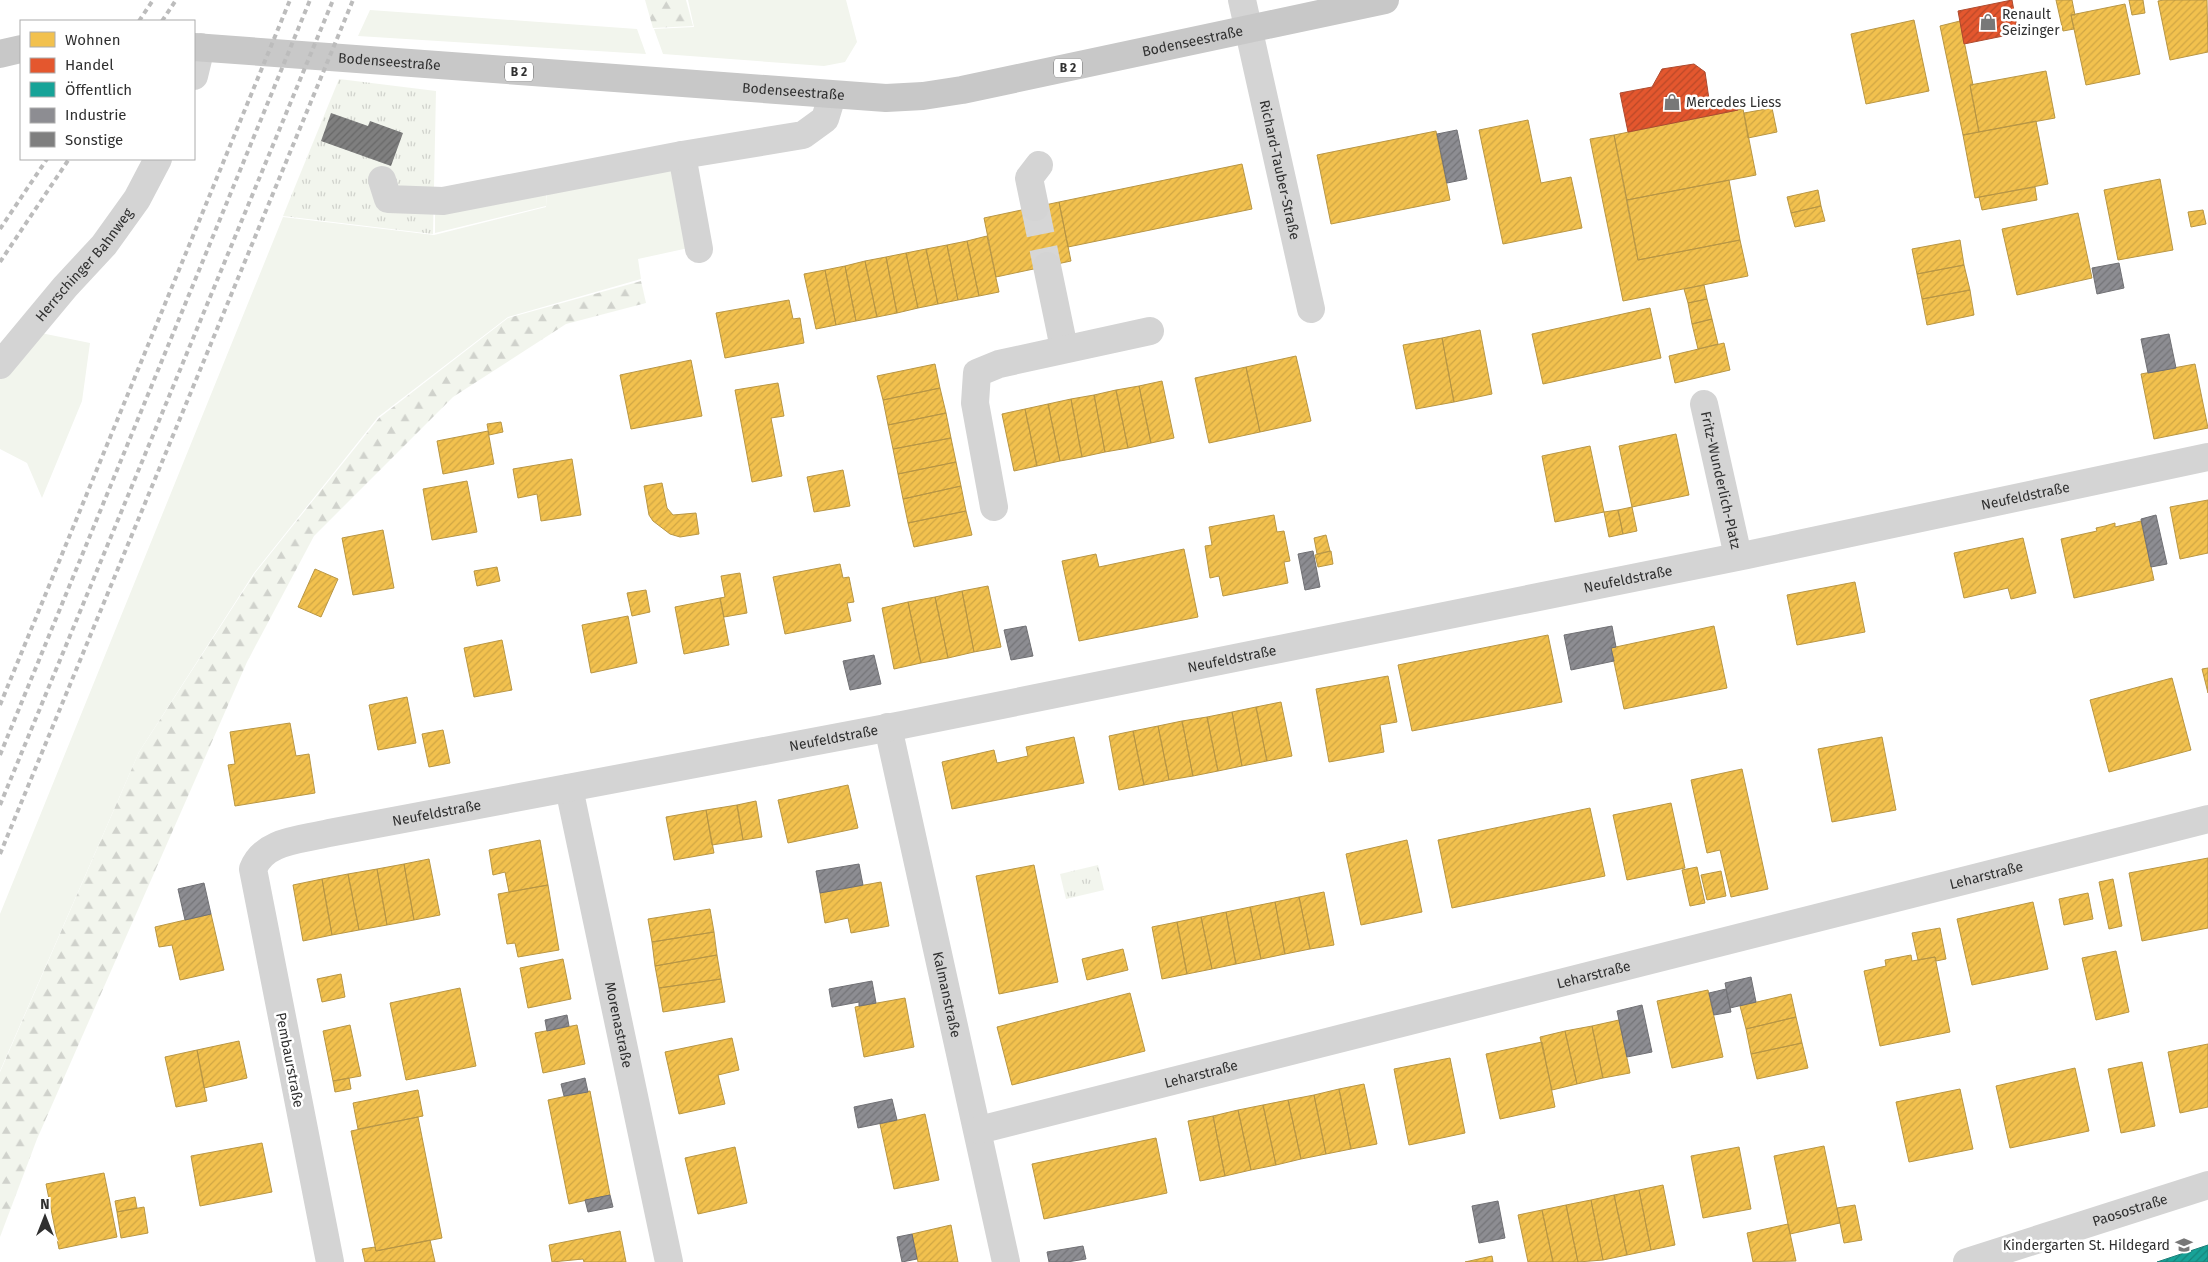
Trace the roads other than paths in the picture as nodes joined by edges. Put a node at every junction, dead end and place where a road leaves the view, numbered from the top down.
1 (1242, 0) edge
2 (1384, 0) edge
3 (1248, 30) junction
4 (197, 47) edge
5 (20, 49) edge
6 (0, 54) edge
7 (195, 66) edge
8 (832, 96) junction
9 (682, 155) junction
10 (157, 160) edge
11 (1040, 165) dead end
12 (382, 180) dead end
13 (1035, 207) tunnel mouth
14 (699, 249) dead end
15 (1047, 266) tunnel mouth
16 (1311, 309) dead end
17 (1150, 331) dead end
18 (1064, 348) junction
19 (0, 365) edge
20 (1704, 404) dead end
21 (2208, 457) edge
22 (994, 507) dead end
23 (1738, 556) junction
24 (888, 728) junction
25 (569, 788) junction
26 (2208, 818) edge
27 (257, 859) joint
28 (978, 1130) junction
29 (2208, 1185) edge
30 (330, 1262) edge
31 (669, 1262) edge
32 (1006, 1262) edge
33 (1967, 1262) edge

1 - 3 street, Richard-Tauber-Straße
2 - 3 main road, Bodenseestraße / B 2
3 - 8 main road, Bodenseestraße / B 2
3 - 16 street, Richard-Tauber-Straße
4 - 7 street
4 - 8 main road, Bodenseestraße / B 2
5 - 6 main road
8 - 9 street
9 - 12 street
9 - 14 street
10 - 19 street, Herrschinger Bahnweg
11 - 13 street
15 - 18 street
17 - 18 street
18 - 22 street
20 - 23 street, Fritz-Wunderlich-Platz
21 - 23 street, Neufeldstraße
23 - 24 street, Neufeldstraße
24 - 25 street, Neufeldstraße
24 - 28 street, Kalmanstraße
25 - 27 street, Neufeldstraße
25 - 31 street, Morenastraße
26 - 28 street, Leharstraße
27 - 30 street, Pembaurstraße
28 - 32 street, Kalmanstraße
29 - 33 street, Paosostraße

